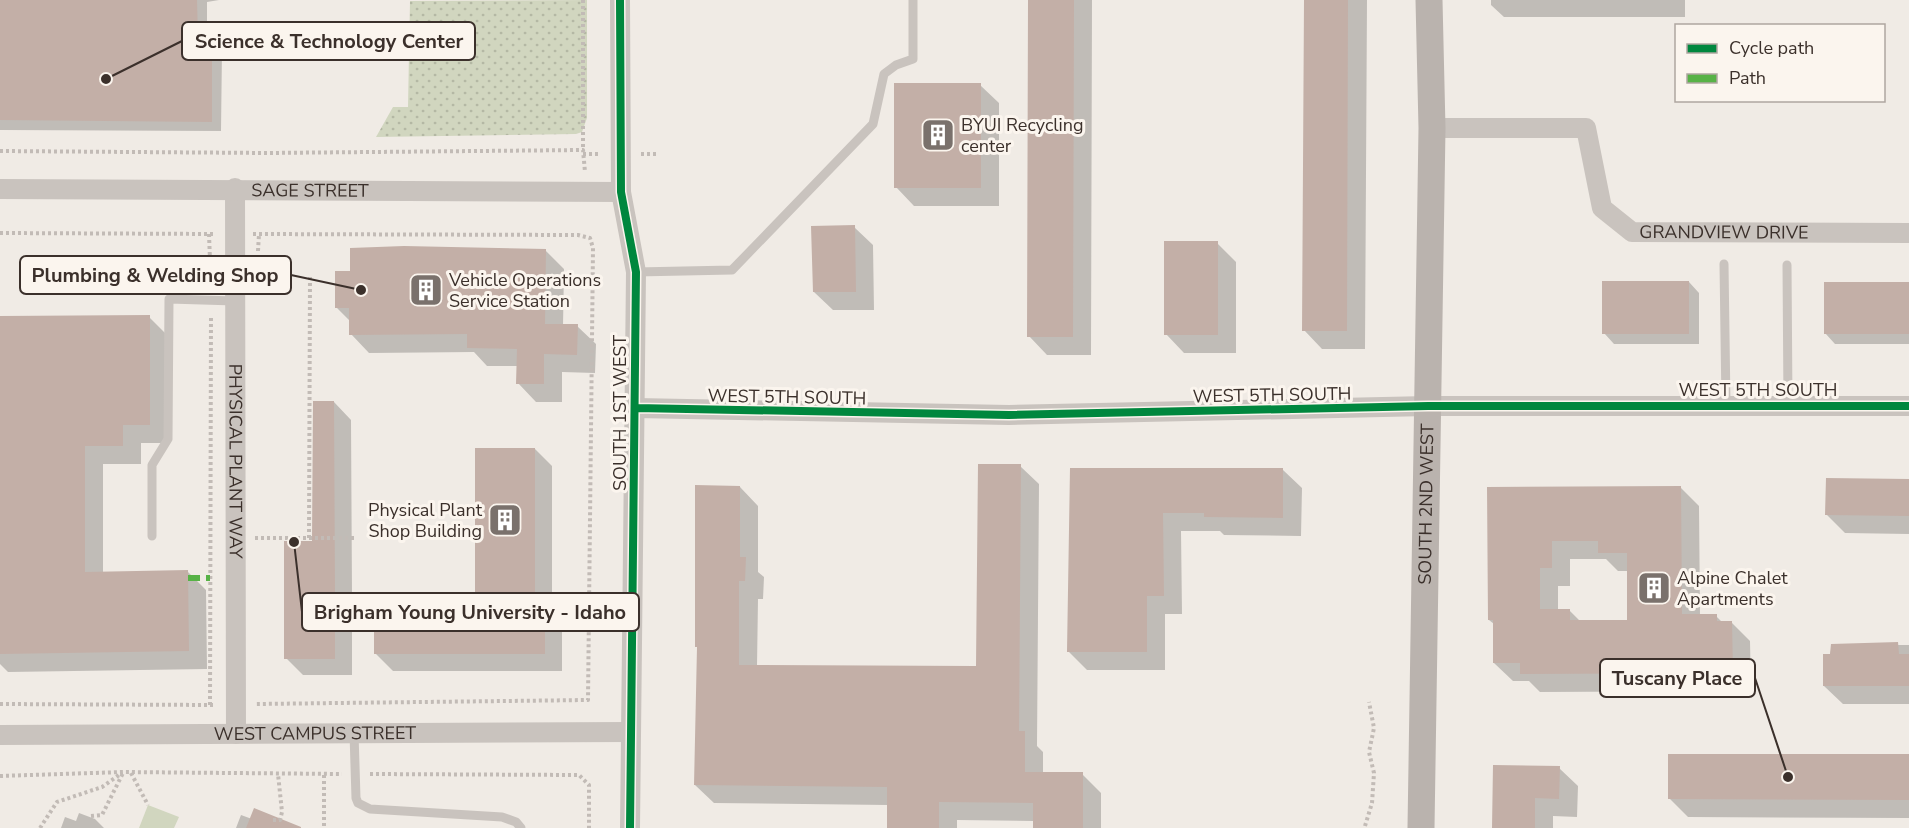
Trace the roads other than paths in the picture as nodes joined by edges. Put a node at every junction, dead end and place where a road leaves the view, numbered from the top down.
1 (620, 0) edge
2 (913, 0) edge
3 (1429, 0) edge
4 (1432, 128) junction
5 (235, 188) junction
6 (0, 189) edge
7 (621, 192) junction
8 (1909, 233) edge
9 (1724, 264) dead end
10 (1787, 265) dead end
11 (636, 272) junction
12 (235, 301) junction
13 (1788, 404) junction
14 (1726, 405) junction
15 (1428, 406) junction
16 (1909, 406) edge
17 (636, 408) junction
18 (152, 536) dead end
19 (630, 732) junction
20 (354, 733) junction
21 (236, 734) junction
22 (0, 735) edge
23 (521, 828) edge
24 (630, 828) edge
25 (1421, 828) edge

1 - 7 street, SOUTH 1ST WEST
2 - 11 lane
3 - 4 main road, SOUTH 2ND WEST
4 - 8 street, GRANDVIEW DRIVE
4 - 15 main road, SOUTH 2ND WEST
5 - 6 street, SAGE STREET
5 - 7 street, SAGE STREET
5 - 12 street, PHYSICAL PLANT WAY
7 - 11 street, SOUTH 1ST WEST
9 - 14 lane
10 - 13 lane
11 - 17 street, SOUTH 1ST WEST
12 - 18 lane
12 - 21 street, PHYSICAL PLANT WAY
13 - 14 street, WEST 5TH SOUTH
13 - 16 street, WEST 5TH SOUTH
14 - 15 street, WEST 5TH SOUTH
15 - 17 street, WEST 5TH SOUTH
15 - 25 main road, SOUTH 2ND WEST
17 - 19 street, SOUTH 1ST WEST
19 - 20 street, WEST CAMPUS STREET
19 - 24 street, SOUTH 1ST WEST
20 - 21 street, WEST CAMPUS STREET
20 - 23 lane
21 - 22 street, WEST CAMPUS STREET

